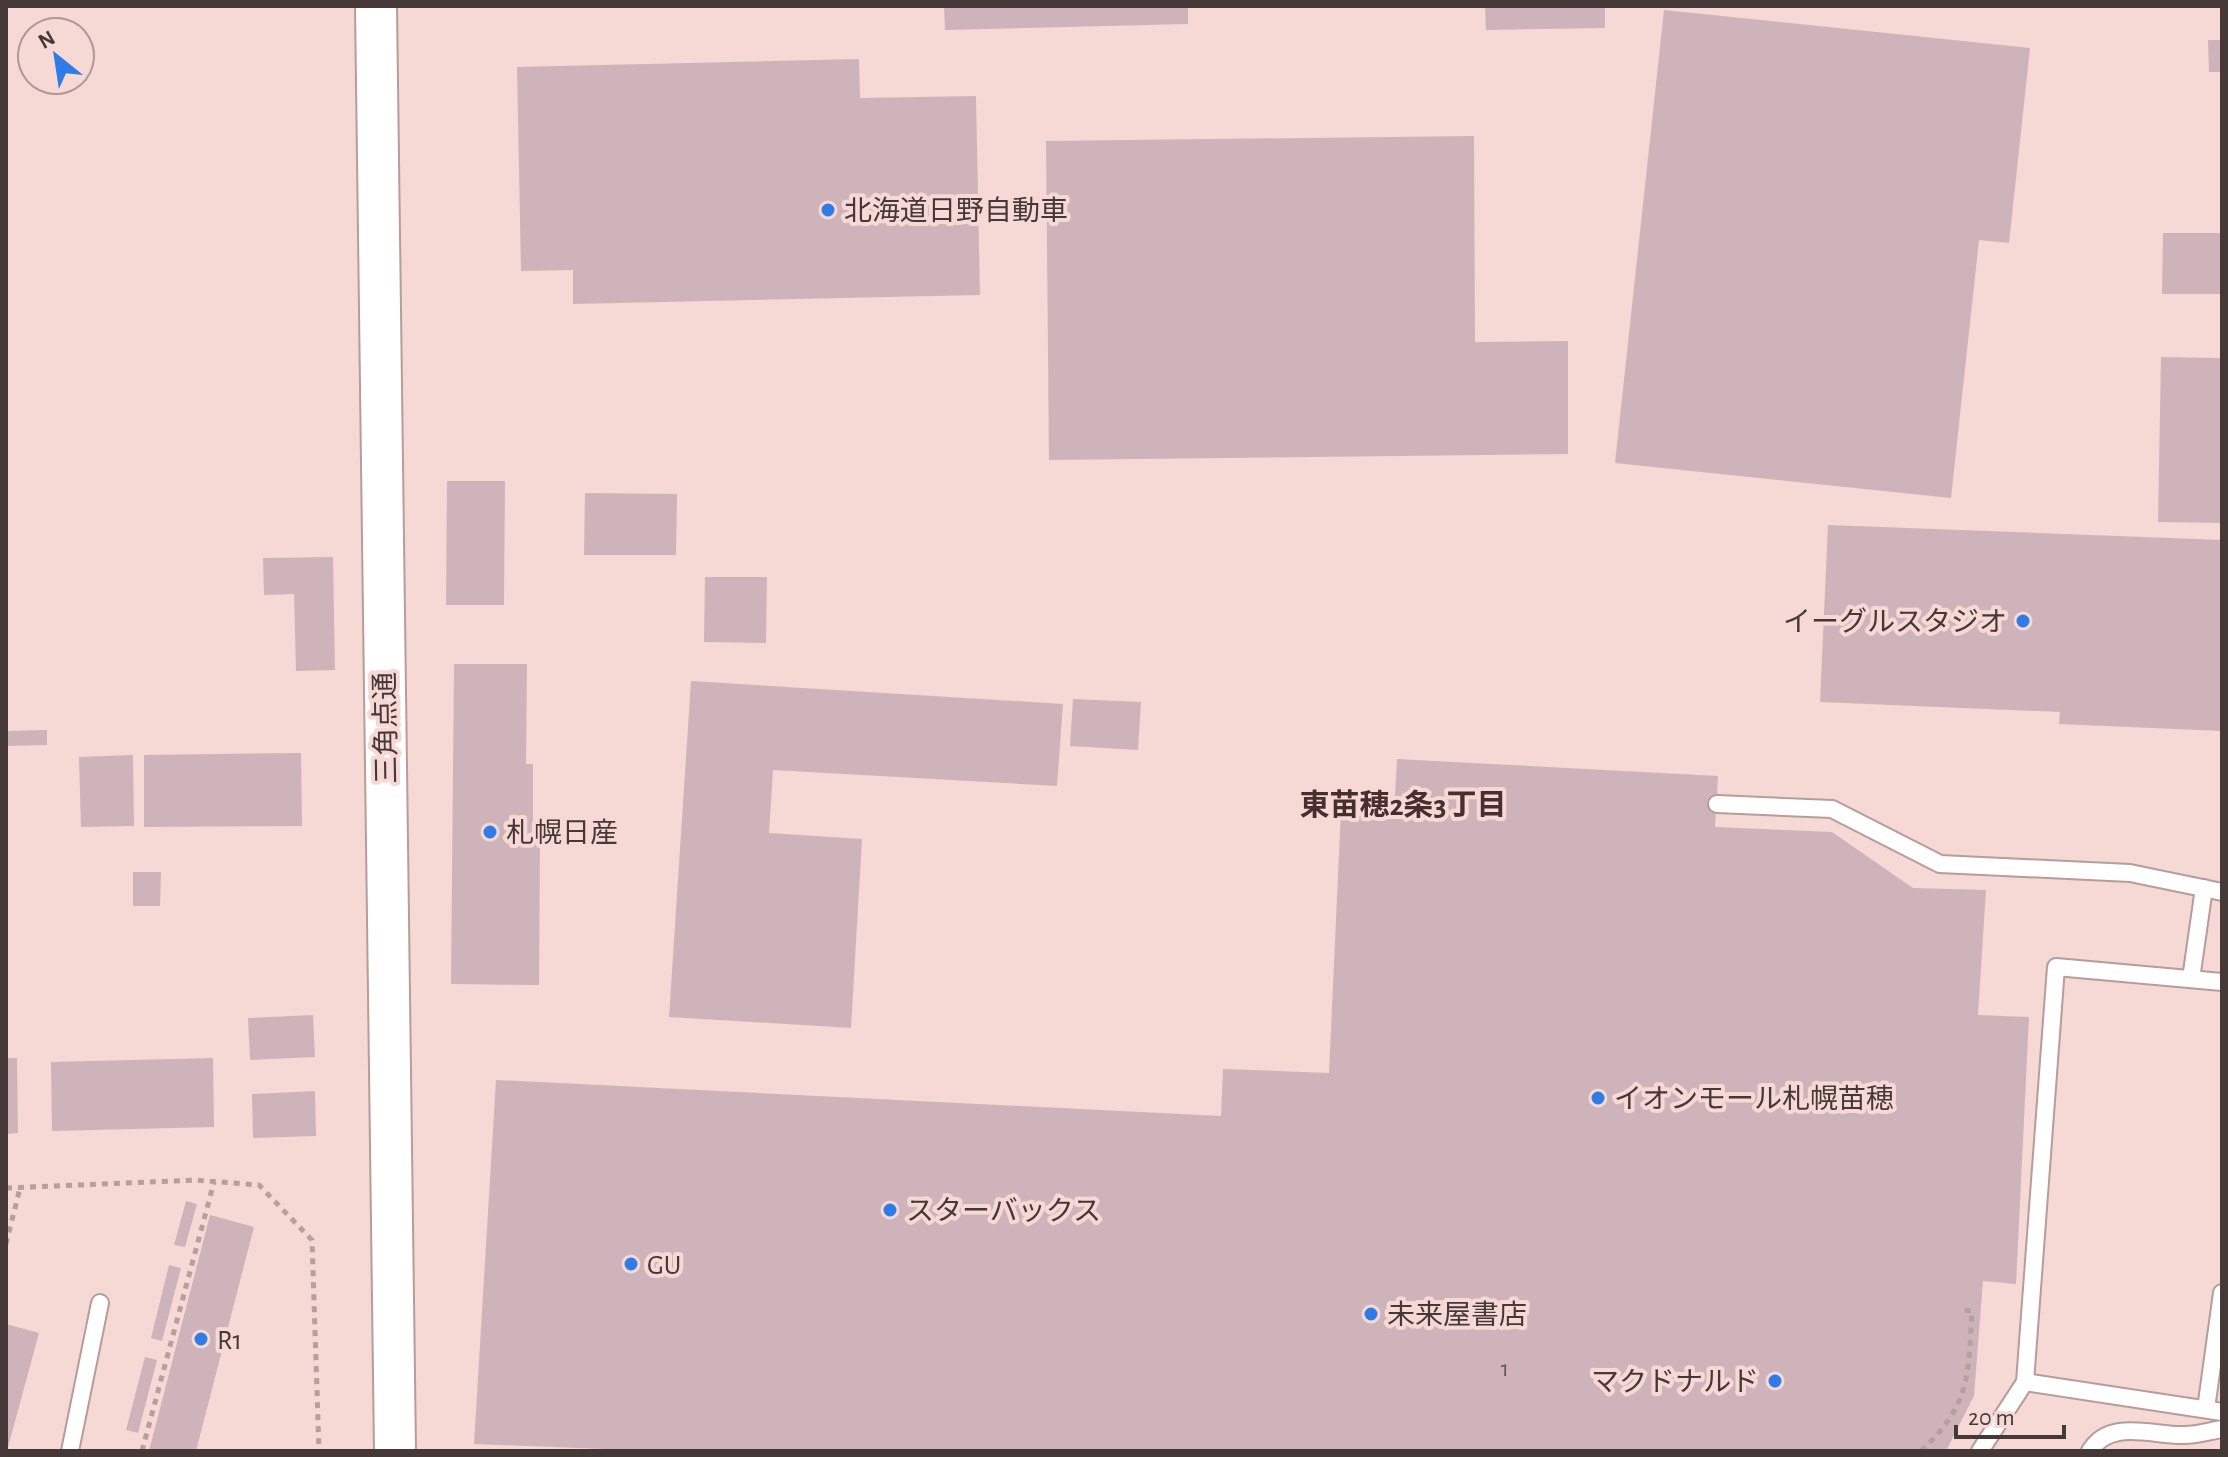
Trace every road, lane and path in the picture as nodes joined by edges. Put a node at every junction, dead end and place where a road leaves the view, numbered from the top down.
1 (376, 6) edge
2 (1717, 804) dead end
3 (2204, 888) junction
4 (2222, 892) edge
5 (2191, 979) junction
6 (2222, 982) edge
7 (214, 1182) junction
8 (6, 1188) edge
9 (20, 1188) junction
10 (6, 1244) edge
11 (2222, 1293) edge
12 (100, 1303) dead end
13 (1961, 1310) dead end
14 (2025, 1382) junction
15 (2214, 1411) edge
16 (2222, 1429) edge
17 (70, 1451) edge
18 (142, 1451) edge
19 (319, 1451) edge
20 (395, 1451) edge
21 (1921, 1451) edge
22 (1980, 1451) edge
23 (2090, 1451) edge

1 - 20 street, 三角点通
2 - 3 lane
3 - 4 lane
3 - 5 lane
5 - 6 lane
5 - 14 lane
7 - 9 path
7 - 18 path
7 - 19 path
8 - 9 path
9 - 10 path
11 - 15 lane
12 - 17 lane
13 - 21 path
14 - 15 lane
14 - 22 lane
16 - 23 lane

